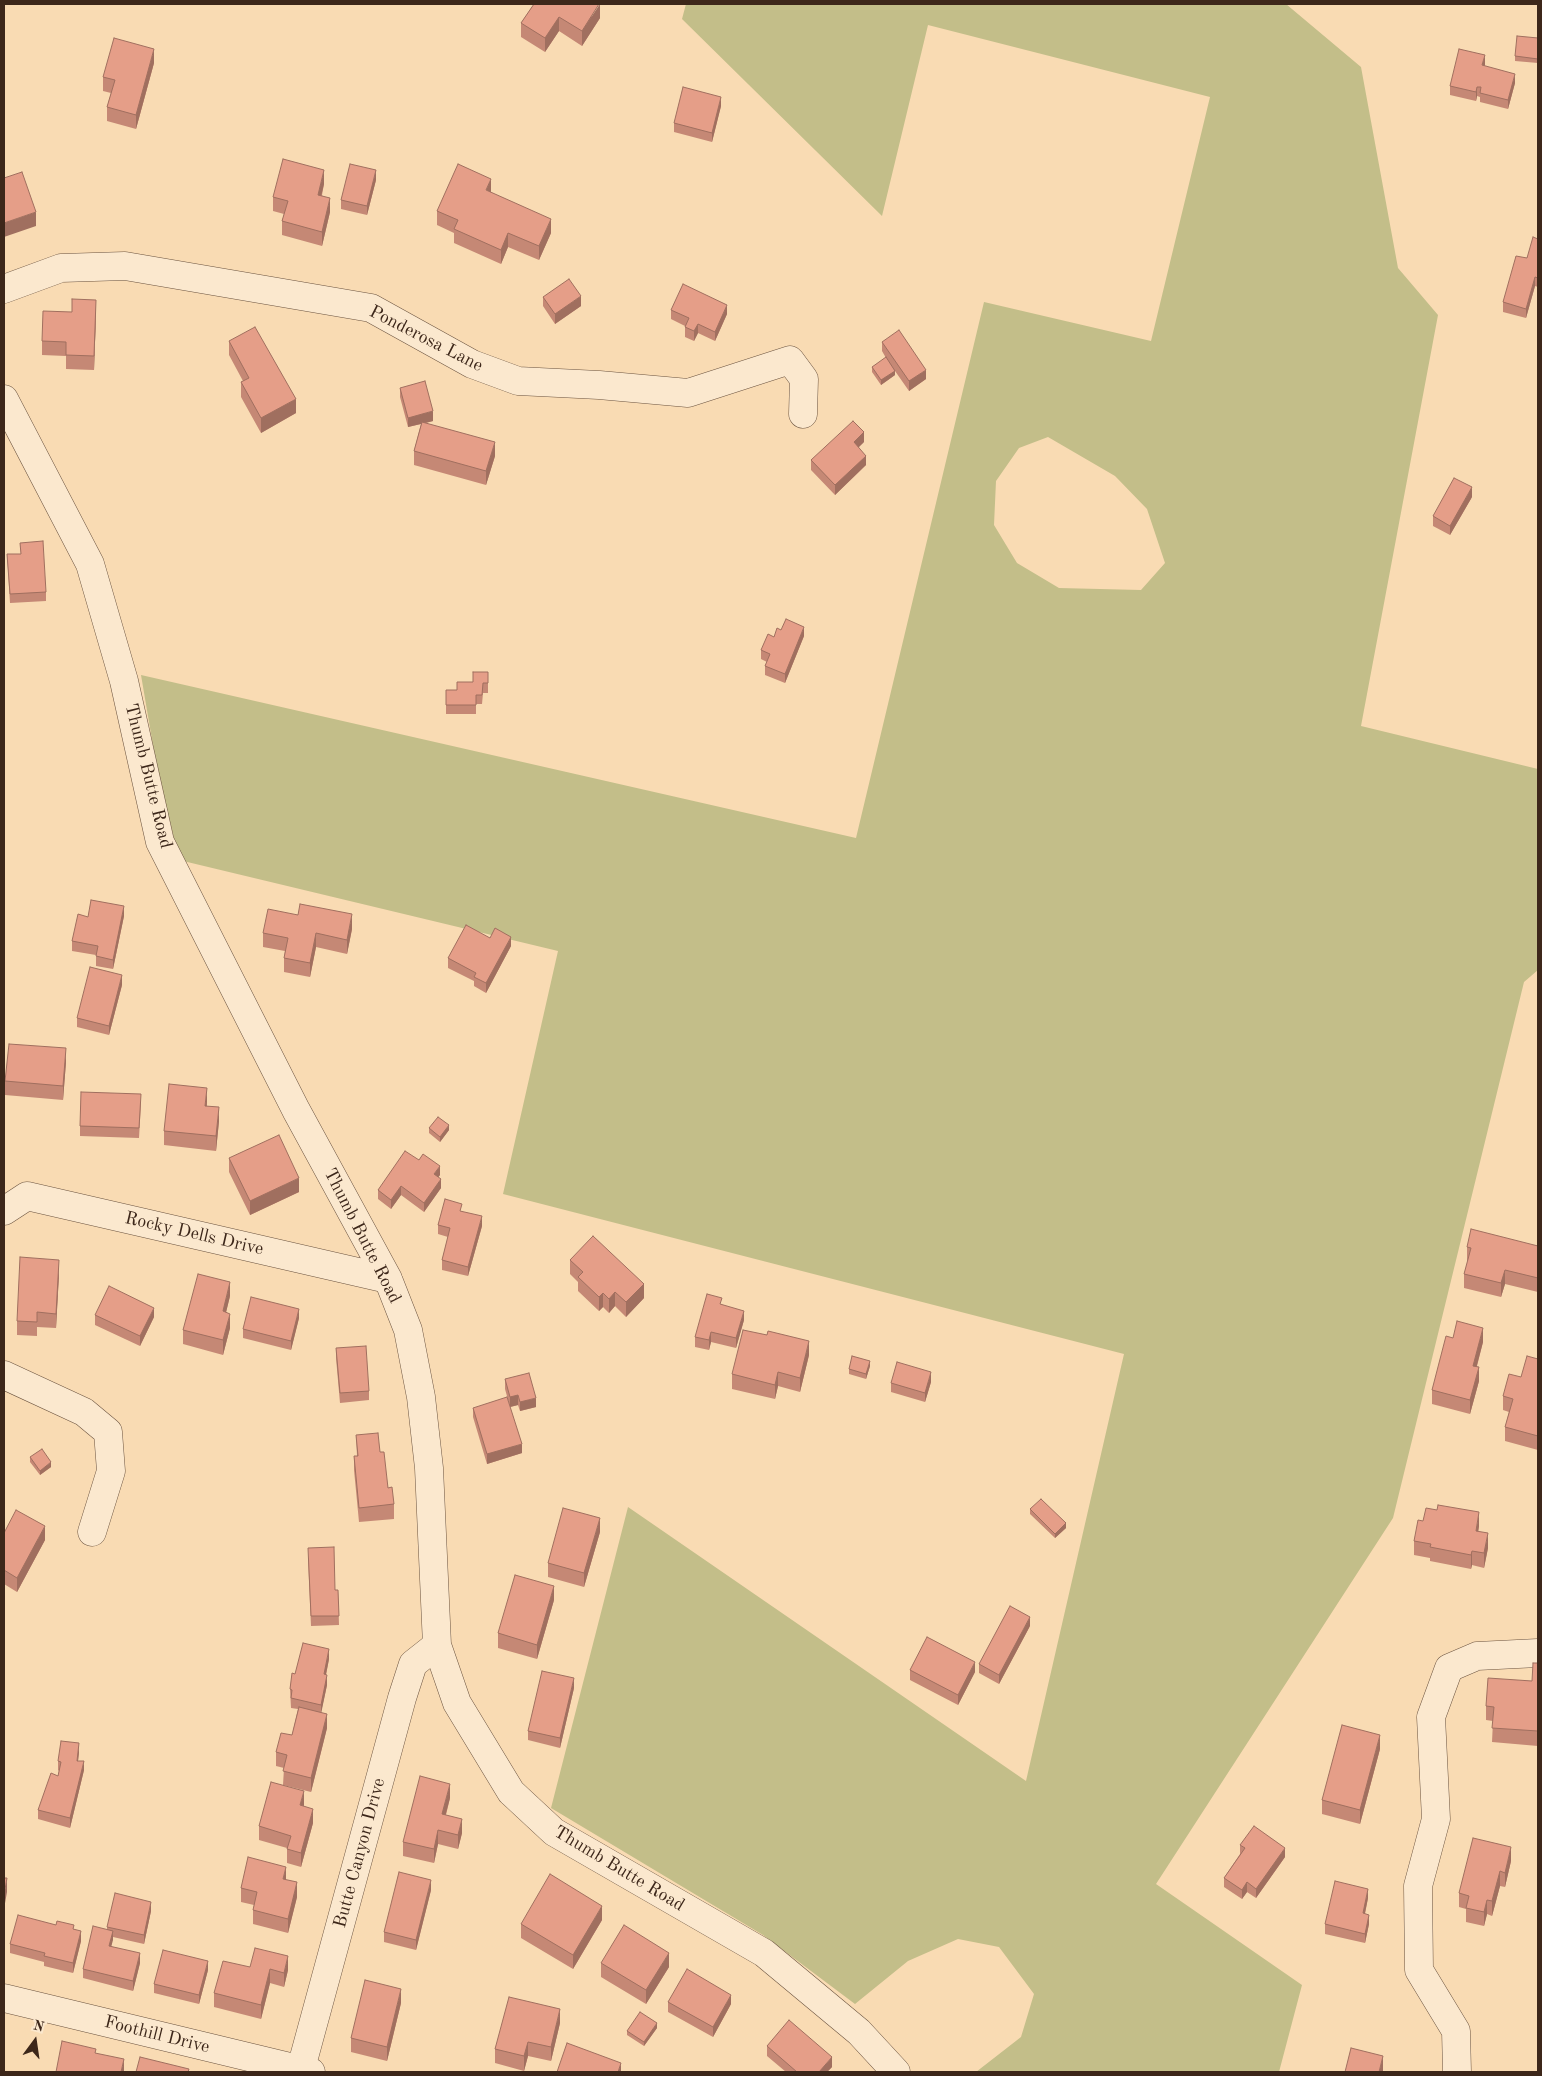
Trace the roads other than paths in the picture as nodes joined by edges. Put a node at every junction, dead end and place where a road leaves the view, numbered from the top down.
1 (4, 289) edge
2 (4, 400) edge
3 (803, 414) dead end
4 (4, 1211) edge
5 (388, 1279) junction
6 (4, 1375) edge
7 (92, 1532) dead end
8 (437, 1645) junction
9 (1538, 1653) edge
10 (4, 1998) edge
11 (304, 2071) edge
12 (896, 2072) edge
13 (1457, 2072) edge

1 - 3 street, Ponderosa Lane
2 - 5 street, Thumb Butte Road
4 - 5 street, Rocky Dells Drive
5 - 8 street, Thumb Butte Road
6 - 7 street
8 - 11 street, Butte Canyon Drive
8 - 12 street, Thumb Butte Road
9 - 13 street
10 - 11 street, Foothill Drive

